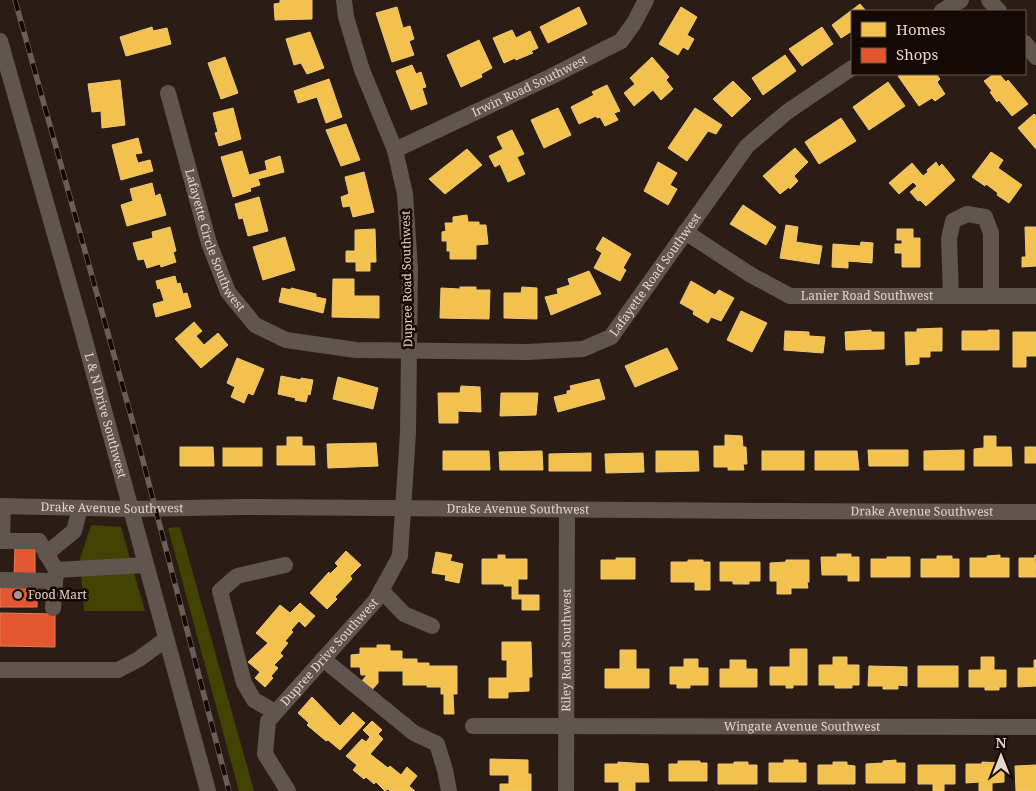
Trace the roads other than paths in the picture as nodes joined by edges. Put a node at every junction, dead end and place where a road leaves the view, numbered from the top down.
1 (344, 0) edge
2 (646, 0) edge
3 (961, 0) edge
4 (990, 0) edge
5 (944, 10) edge
6 (998, 10) edge
7 (0, 41) edge
8 (1026, 44) edge
9 (1036, 57) edge
10 (851, 69) edge
11 (168, 93) dead end
12 (395, 150) junction
13 (685, 232) junction
14 (951, 296) junction
15 (991, 296) junction
16 (1036, 296) edge
17 (312, 343) joint
18 (409, 350) junction
19 (1, 506) edge
20 (80, 508) junction
21 (130, 509) junction
22 (403, 509) junction
23 (567, 510) junction
24 (1036, 512) edge
25 (1, 541) edge
26 (46, 554) junction
27 (146, 565) junction
28 (285, 565) dead end
29 (56, 575) junction
30 (0, 580) edge
31 (381, 590) junction
32 (53, 608) dead end
33 (432, 626) dead end
34 (166, 638) junction
35 (323, 659) junction
36 (0, 670) edge
37 (276, 712) junction
38 (473, 726) dead end
39 (567, 726) junction
40 (1036, 727) edge
41 (208, 791) edge
42 (288, 791) edge
43 (449, 791) edge
44 (566, 791) edge

1 - 12 street, Dupree Road Southwest
2 - 12 street, Irwin Road Southwest
3 - 5 street
4 - 6 street
7 - 21 street, L & N Drive Southwest
8 - 9 street
10 - 13 street, Lafayette Road Southwest
11 - 17 street, Lafayette Circle Southwest
12 - 18 street, Dupree Road Southwest
13 - 14 street, Lanier Road Southwest
13 - 18 street, Lafayette Road Southwest
14 - 15 street, Lanier Road Southwest
14 - 15 street
15 - 16 street, Lanier Road Southwest
17 - 18 street, Lafayette Road Southwest
18 - 22 street, Dupree Road Southwest
19 - 20 street, Drake Avenue Southwest
19 - 25 street
20 - 21 street, Drake Avenue Southwest
20 - 26 street
21 - 22 street, Drake Avenue Southwest
21 - 27 street, L & N Drive Southwest
22 - 23 street, Drake Avenue Southwest
22 - 31 street, Dupree Drive Southwest
23 - 24 street, Drake Avenue Southwest
23 - 39 street, Riley Road Southwest
25 - 26 street
26 - 29 street
27 - 29 street
27 - 34 street, L & N Drive Southwest
28 - 37 street
29 - 30 street
29 - 32 street
31 - 33 street
31 - 35 street, Dupree Drive Southwest
34 - 36 street
34 - 41 street, L & N Drive Southwest
35 - 37 street, Dupree Drive Southwest
35 - 43 street
37 - 42 street, Dupree Drive Southwest
38 - 39 street, Wingate Avenue Southwest
39 - 40 street, Wingate Avenue Southwest
39 - 44 street, Riley Road Southwest

